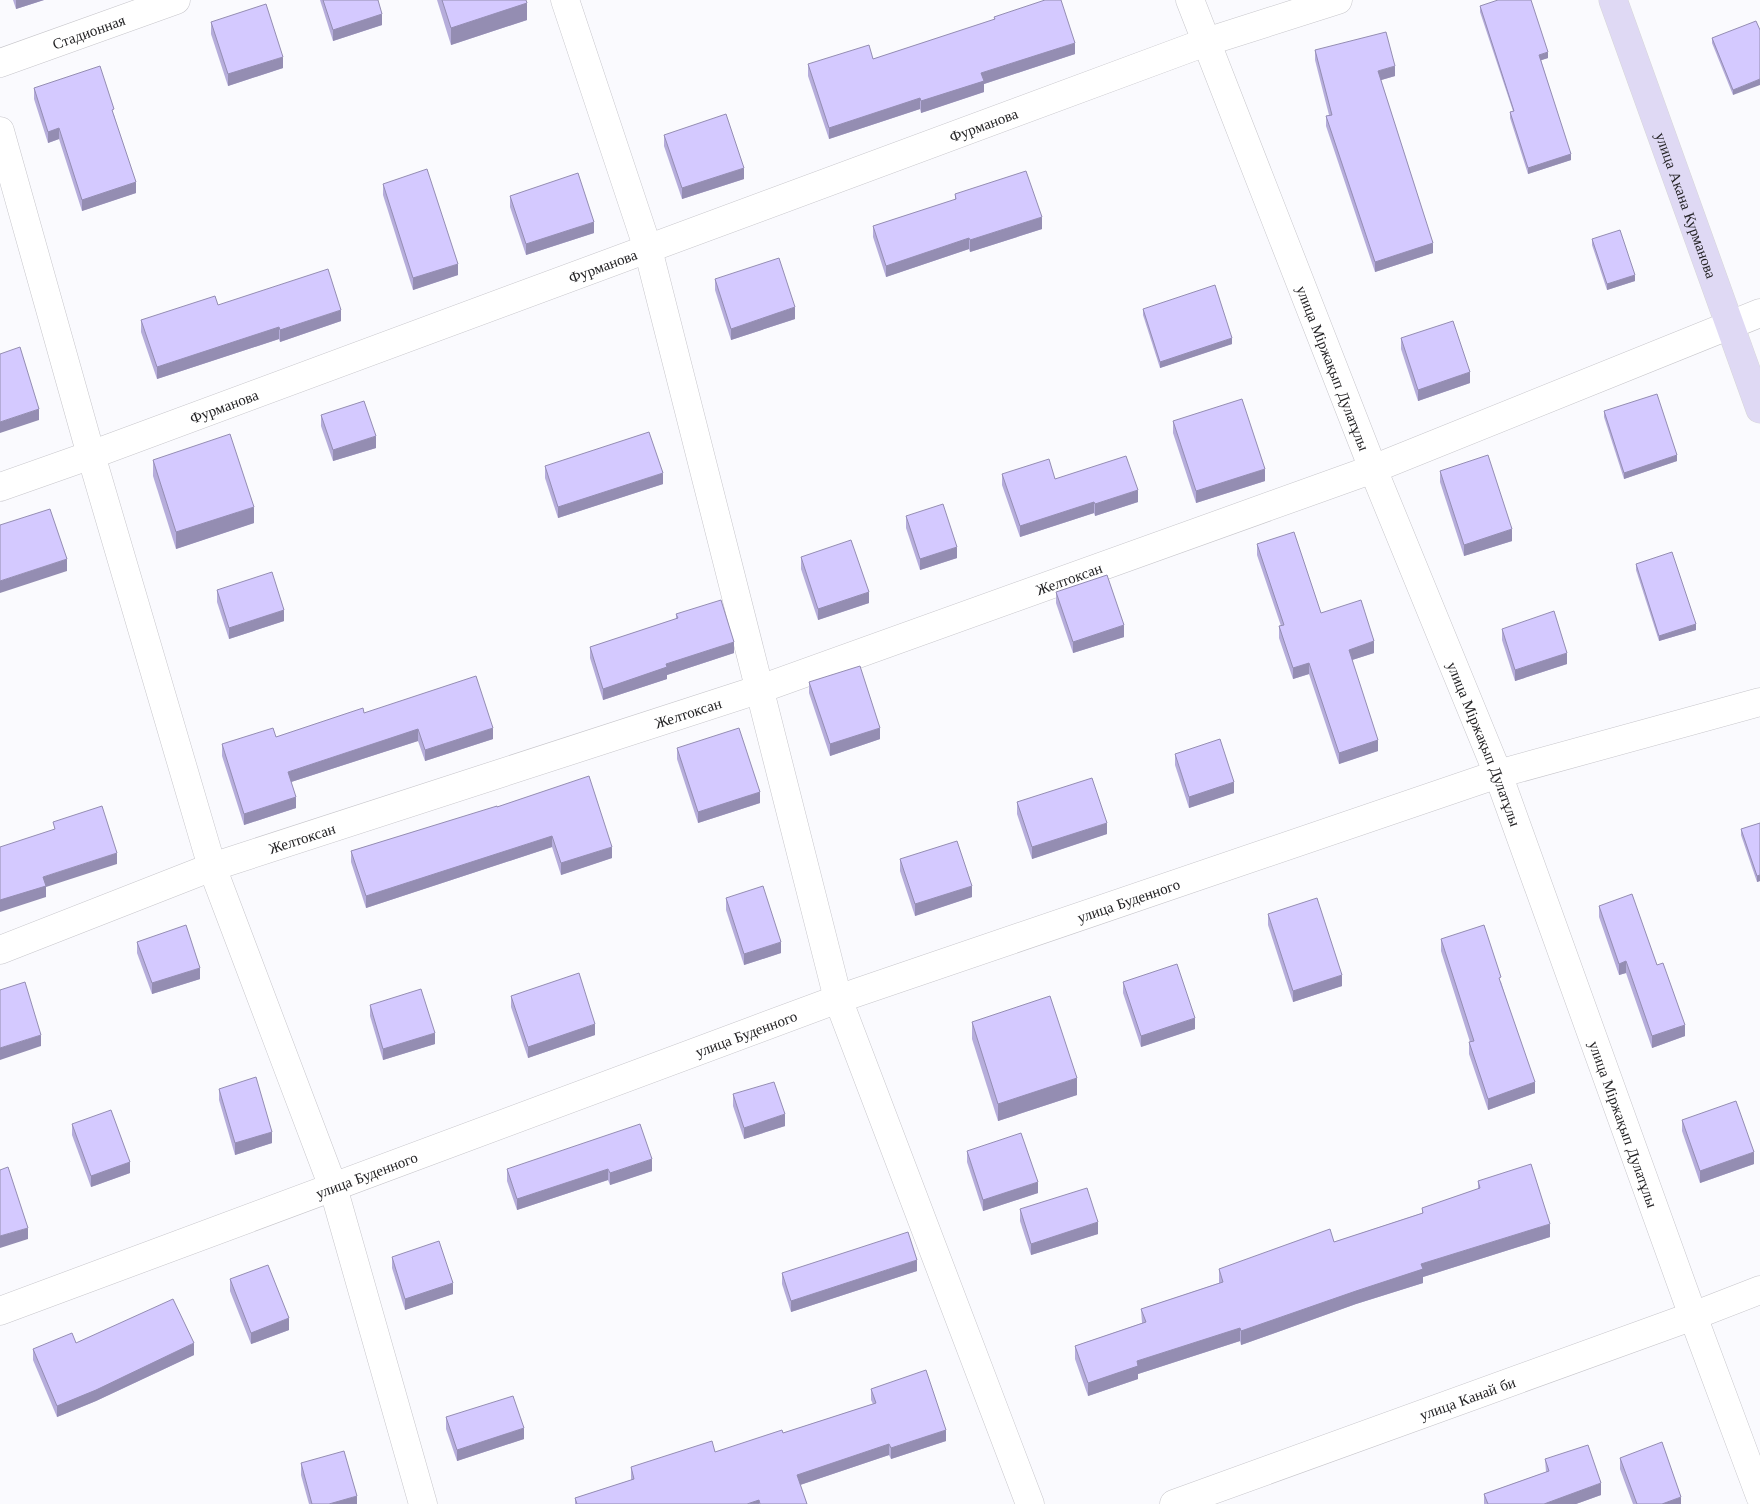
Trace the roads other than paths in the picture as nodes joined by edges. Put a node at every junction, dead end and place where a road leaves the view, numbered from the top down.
1 (176, 0) edge
2 (565, 0) edge
3 (1190, 0) edge
4 (1338, 0) edge
5 (1613, 0) edge
6 (1206, 42) junction
7 (0, 63) edge
8 (0, 131) edge
9 (648, 249) junction
10 (1760, 313) edge
11 (1730, 325) junction
12 (1760, 409) edge
13 (91, 456) junction
14 (1373, 469) junction
15 (0, 487) edge
16 (760, 689) junction
17 (1760, 702) edge
18 (1498, 774) junction
19 (212, 867) junction
20 (0, 950) edge
21 (838, 999) junction
22 (333, 1186) junction
23 (1760, 1290) edge
24 (0, 1311) edge
25 (1693, 1316) junction
26 (1760, 1496) edge
27 (423, 1504) edge
28 (1030, 1504) edge
29 (1174, 1504) edge

1 - 7 street, Стадионная
2 - 9 street
3 - 6 street, улица Міржақып Дулатұлы
4 - 6 street, Фурманова
5 - 11 main road, улица Акана Курманова
6 - 9 street, Фурманова
6 - 14 street, улица Міржақып Дулатұлы
8 - 13 street
9 - 13 street, Фурманова
9 - 16 street
10 - 11 street, Желтоксан
11 - 12 main road, улица Акана Курманова
11 - 14 street, Желтоксан
13 - 15 street, Фурманова
13 - 19 street
14 - 16 street, Желтоксан
14 - 18 street, улица Міржақып Дулатұлы
16 - 19 street, Желтоксан
16 - 21 street
17 - 18 street, улица Буденного
18 - 21 street, улица Буденного
18 - 25 street, улица Міржақып Дулатұлы
19 - 20 street, Желтоксан
19 - 22 street
21 - 22 street, улица Буденного
21 - 28 street
22 - 24 street, улица Буденного
22 - 27 street
23 - 25 street, улица Канай би
25 - 26 street, улица Міржақып Дулатұлы
25 - 29 street, улица Канай би

